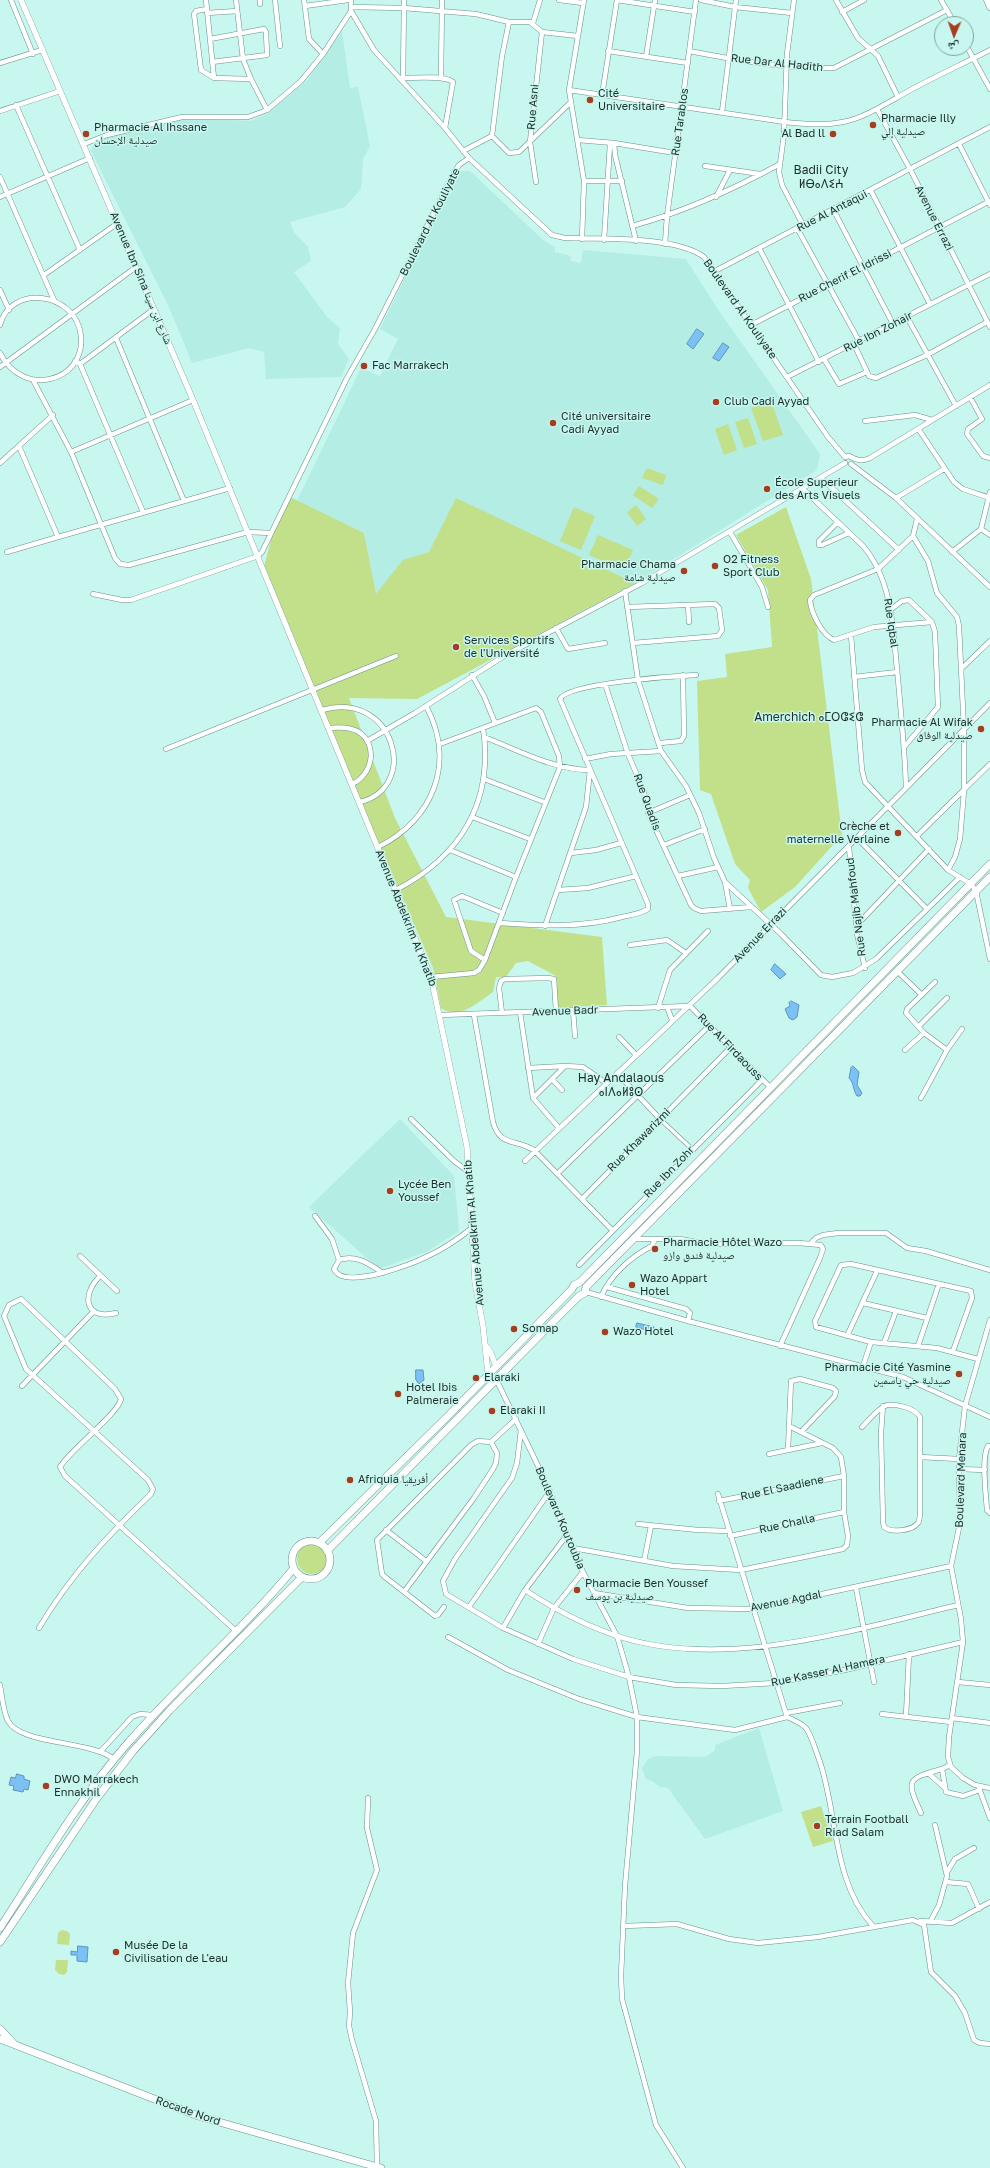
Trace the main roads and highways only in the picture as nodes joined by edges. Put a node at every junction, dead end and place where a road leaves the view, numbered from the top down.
1 (987, 0) edge
2 (990, 6) edge
3 (990, 864) edge
4 (990, 877) edge
5 (580, 1282) junction
6 (572, 1289) junction
7 (586, 1289) junction
8 (579, 1296) junction
9 (319, 1543) junction
10 (327, 1551) junction
11 (294, 1568) junction
12 (302, 1577) junction
13 (0, 1928) edge
14 (0, 1942) edge
15 (0, 2029) edge
16 (0, 2039) edge
17 (14, 2045) junction
18 (379, 2167) edge

1 - 2 main road
3 - 5 main road
4 - 7 main road
5 - 6 main road
5 - 7 main road
6 - 8 main road
6 - 9 main road
7 - 8 main road
8 - 10 main road
9 - 10 main road
9 - 11 main road
10 - 12 main road
11 - 12 main road
11 - 13 main road
12 - 14 main road
15 - 17 main road
16 - 17 main road, Rocade Nord
17 - 18 main road, Rocade Nord

